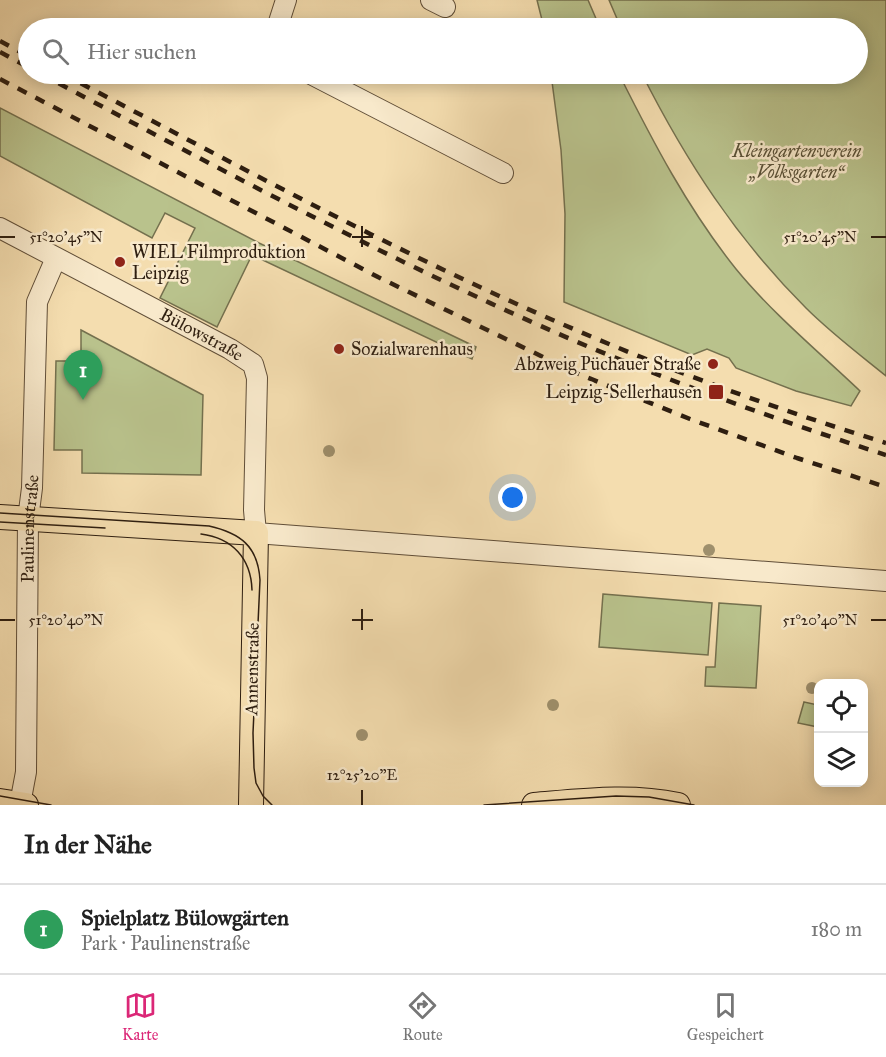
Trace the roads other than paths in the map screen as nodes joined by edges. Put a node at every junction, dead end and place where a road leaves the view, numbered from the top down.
1 (286, 0) edge
2 (280, 18) edge
3 (330, 84) edge
4 (503, 173) dead end
5 (0, 228) edge
6 (56, 258) junction
7 (0, 517) edge
8 (28, 519) junction
9 (256, 532) junction
10 (886, 581) edge
11 (15, 803) edge
12 (251, 805) edge
13 (546, 805) edge
14 (678, 805) edge

1 - 2 street
3 - 4 street
5 - 6 street, Bülowstraße
6 - 8 street, Paulinenstraße
6 - 9 street, Bülowstraße
7 - 8 main road
8 - 9 main road
8 - 11 street, Paulinenstraße
9 - 10 street
9 - 12 main road, Annenstraße
13 - 14 main road

